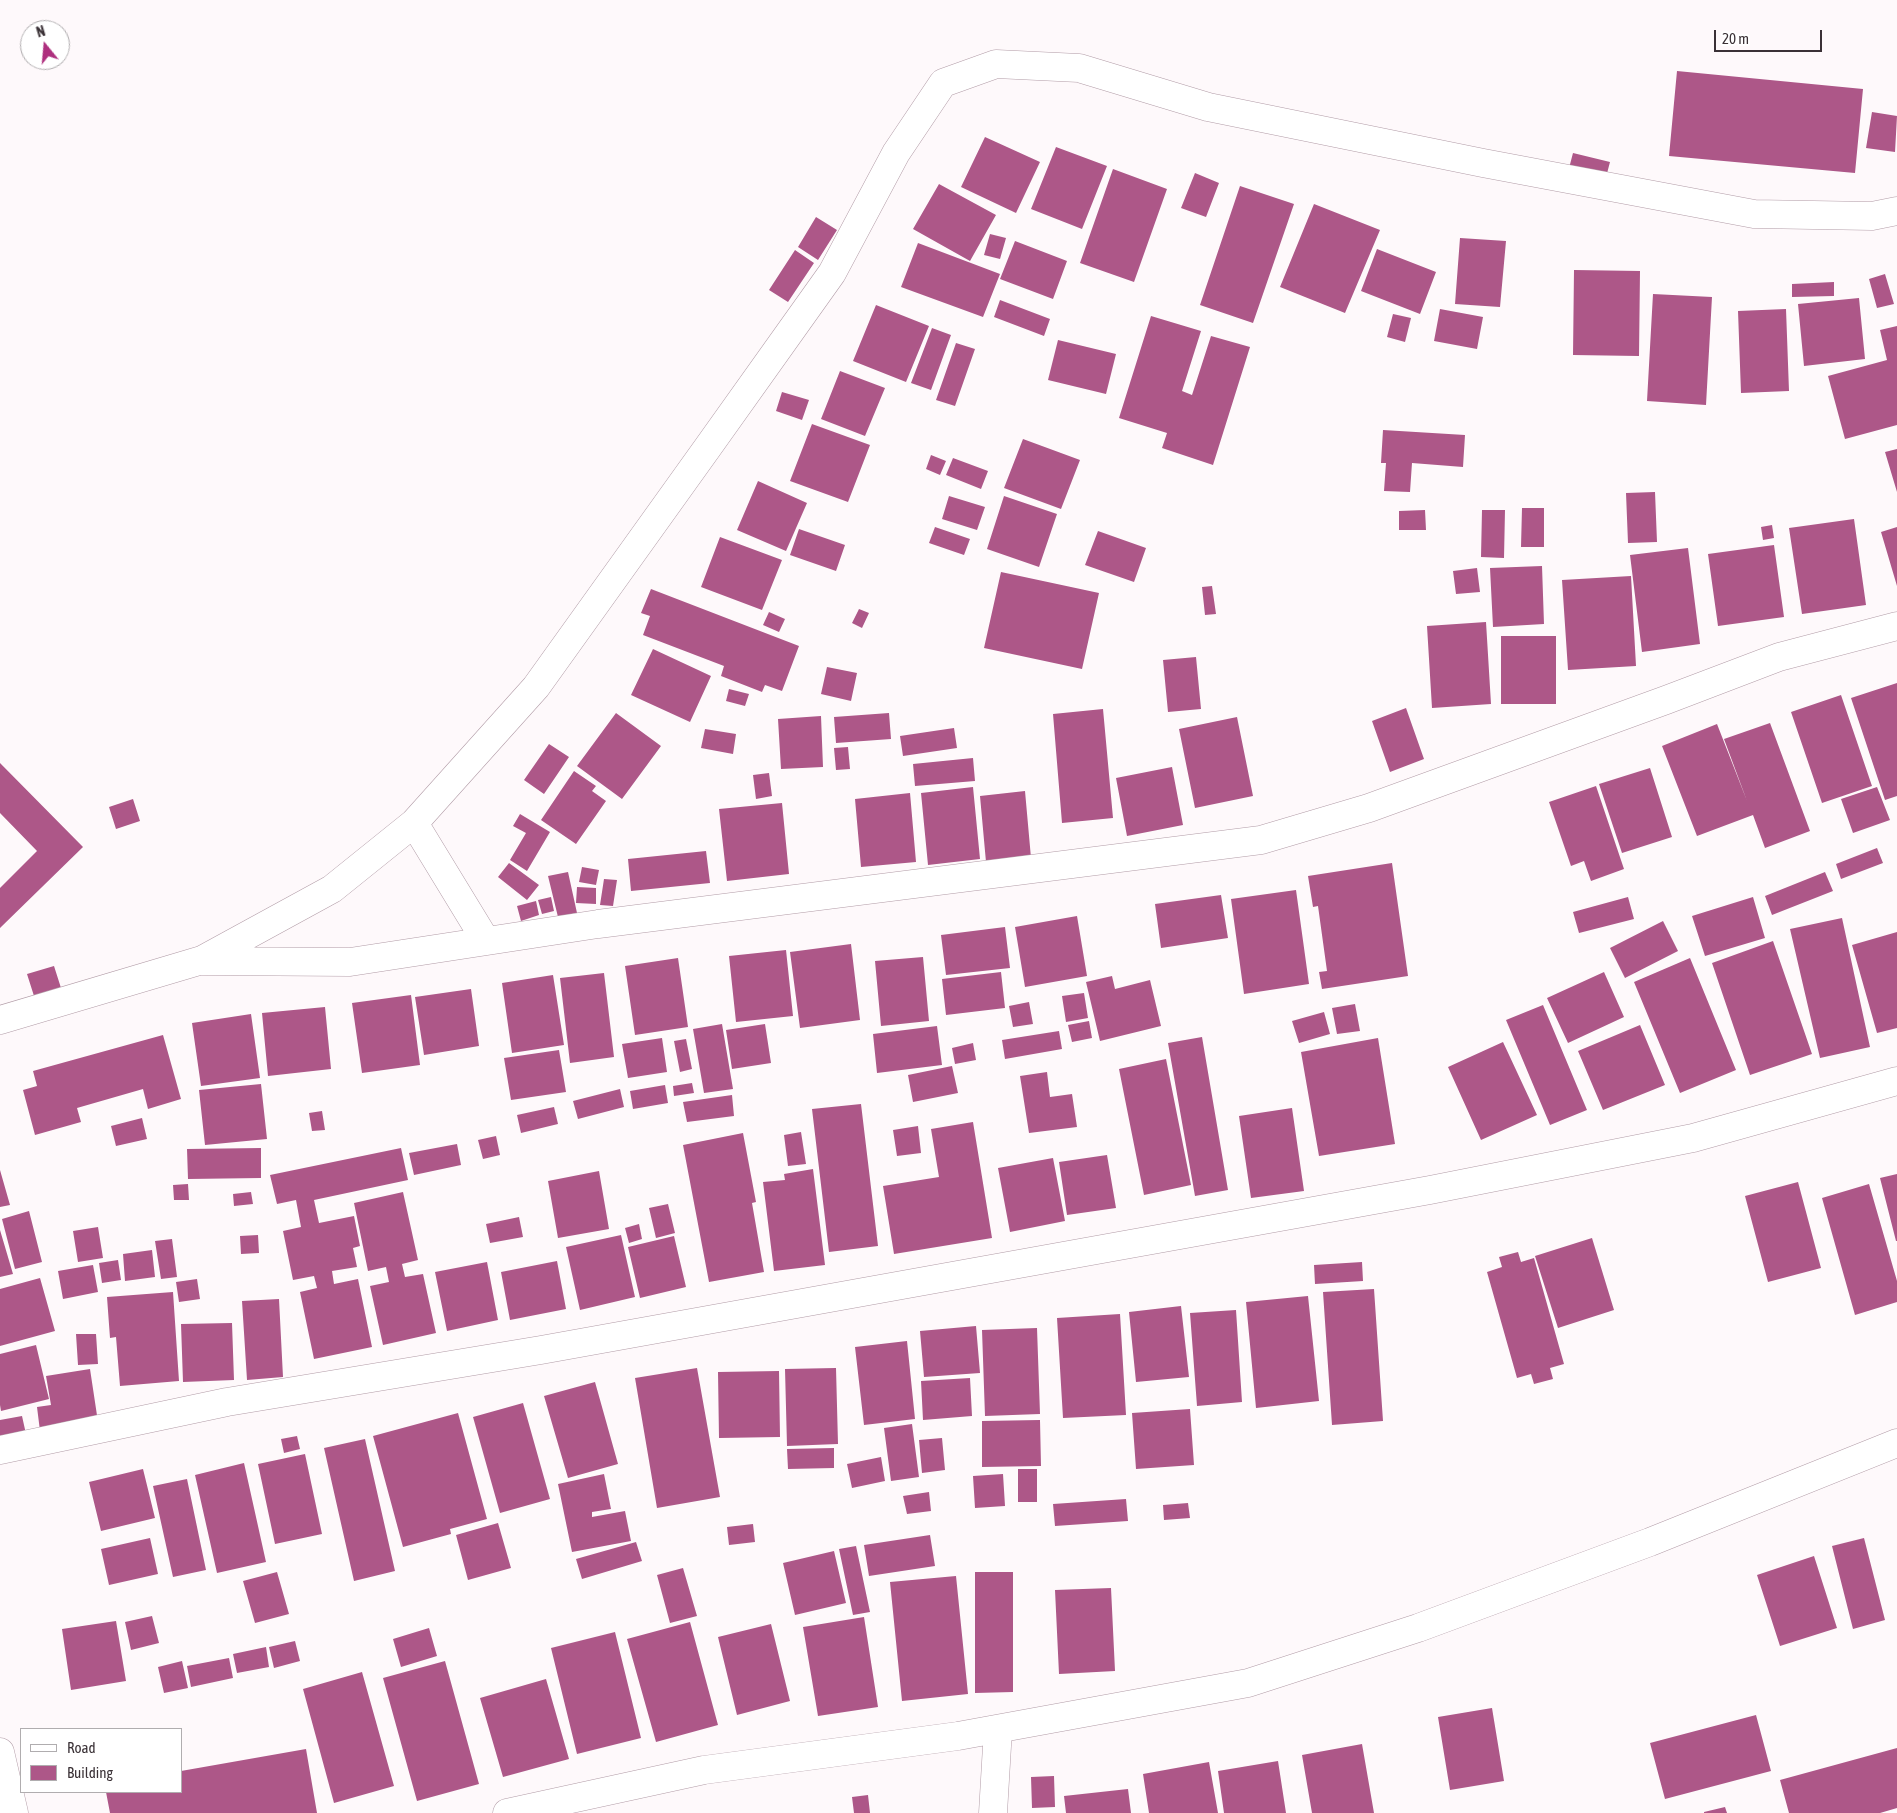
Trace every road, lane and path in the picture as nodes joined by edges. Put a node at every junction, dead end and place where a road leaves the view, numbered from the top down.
1 (1897, 211) edge
2 (1897, 626) edge
3 (414, 823) junction
4 (486, 941) junction
5 (202, 960) junction
6 (0, 1020) edge
7 (1897, 1080) edge
8 (1897, 1443) edge
9 (0, 1450) edge
10 (998, 1729) junction
11 (0, 1752) edge
12 (14, 1813) edge
13 (507, 1813) edge
14 (993, 1813) edge

1 - 3 street
2 - 4 street
3 - 4 street
3 - 5 street
4 - 5 street
5 - 6 street
7 - 9 street
8 - 10 street
10 - 13 street
10 - 14 street
11 - 12 street

